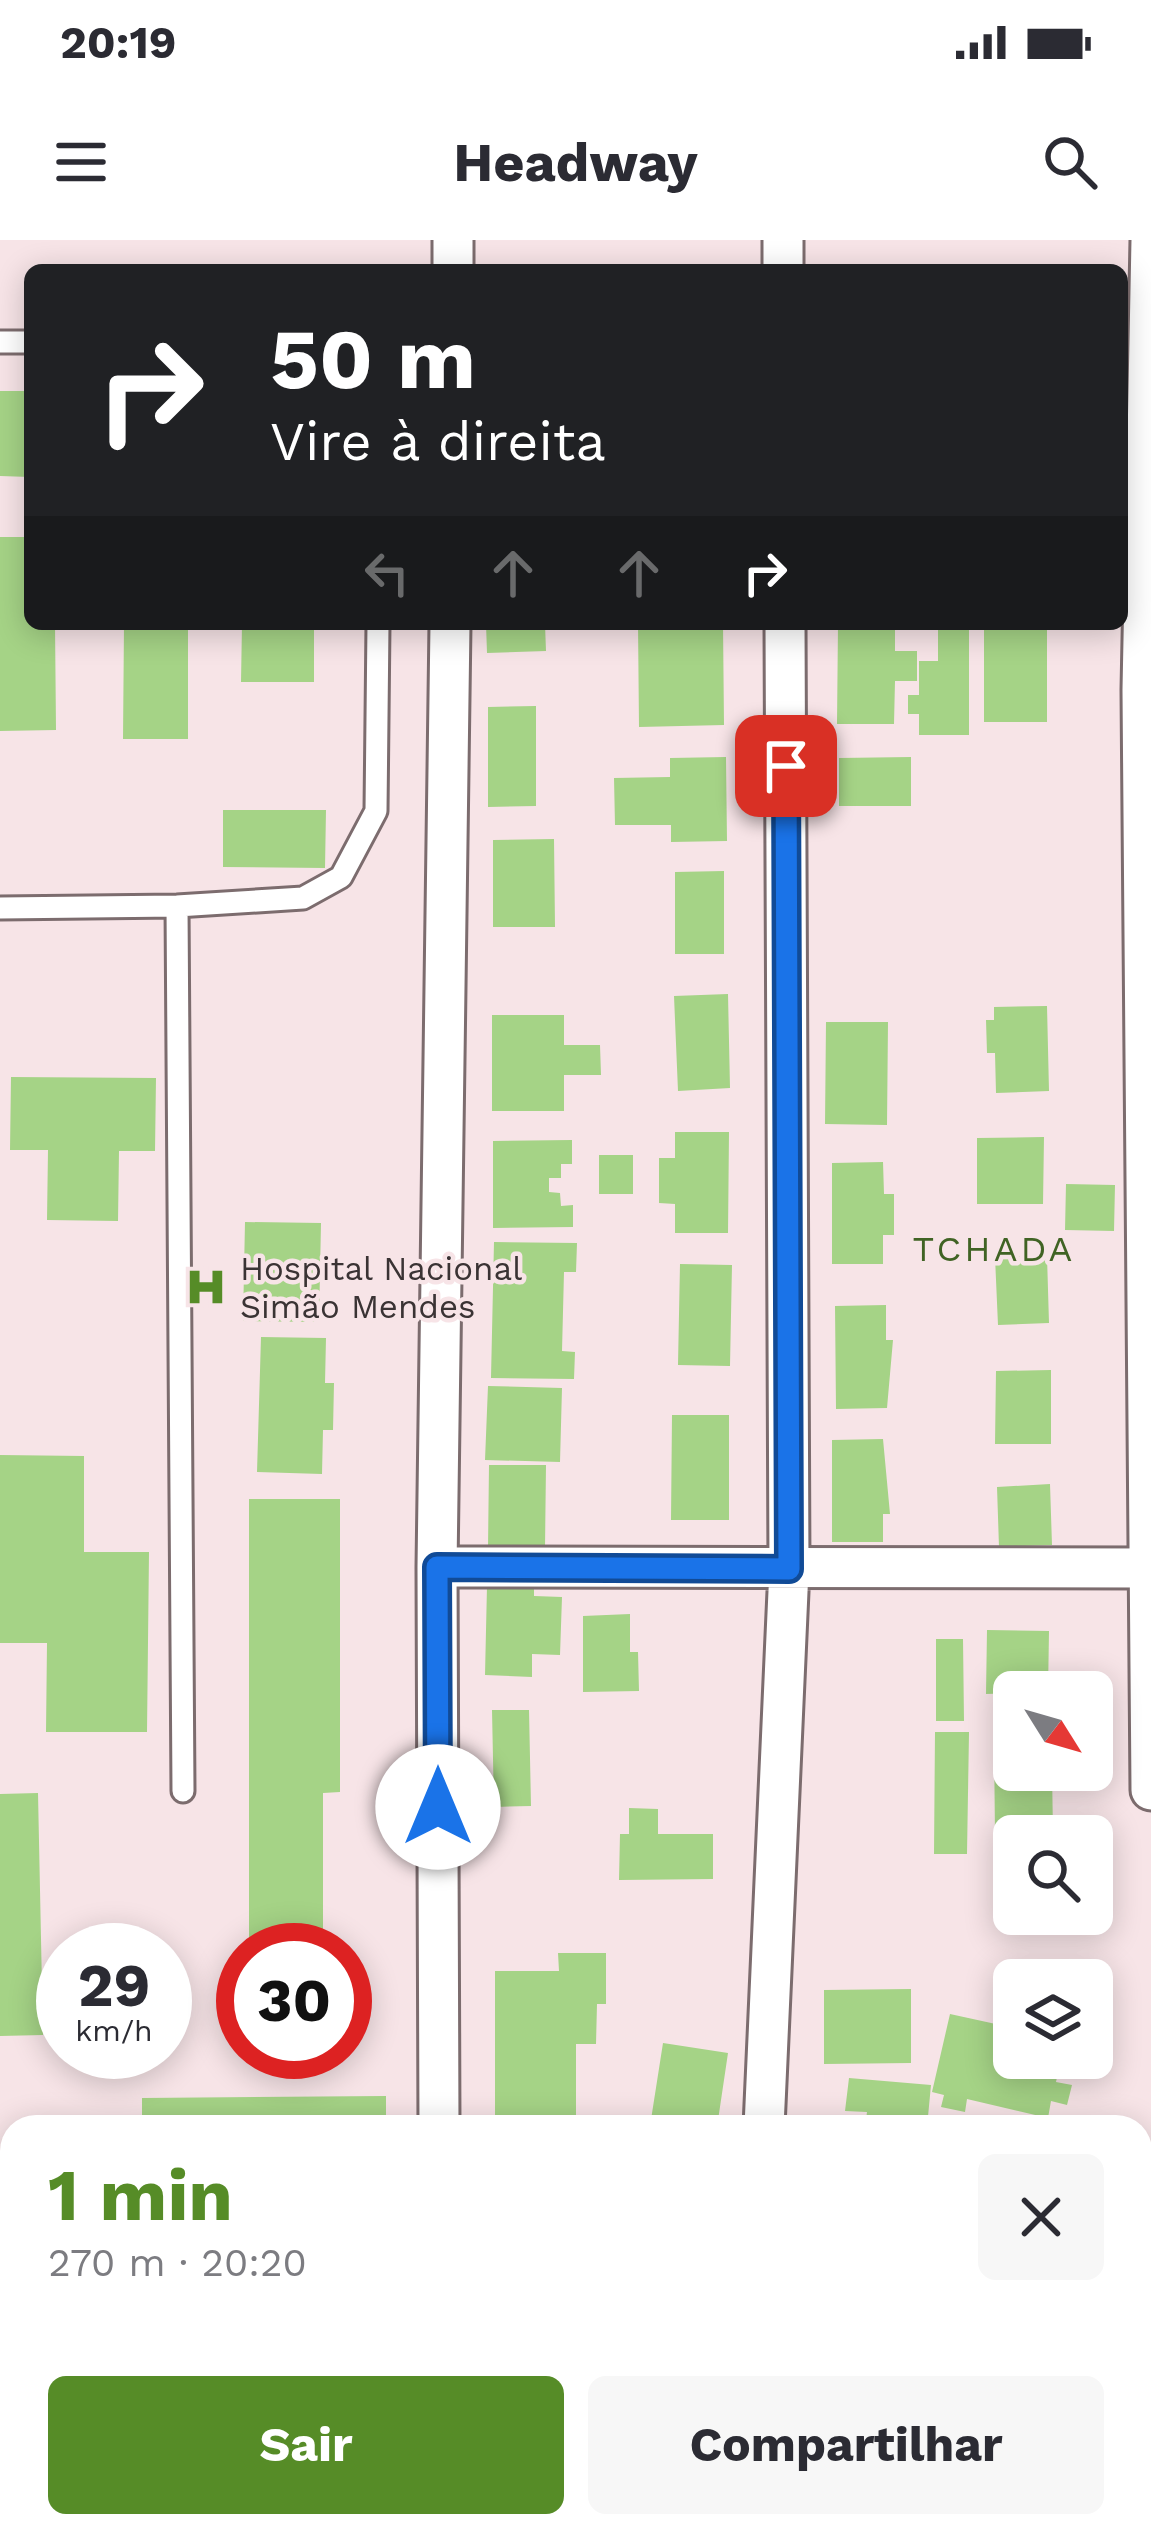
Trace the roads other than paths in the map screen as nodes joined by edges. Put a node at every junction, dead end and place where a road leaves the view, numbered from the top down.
1 (1151, 240) edge
2 (379, 630) edge
3 (450, 630) edge
4 (785, 630) edge
5 (1146, 690) edge
6 (177, 906) junction
7 (0, 908) edge
8 (1149, 1479) edge
9 (437, 1567) junction
10 (1146, 1568) junction
11 (789, 1569) junction
12 (1151, 1790) edge
13 (182, 1791) dead end
14 (439, 2115) edge
15 (765, 2115) edge

1 - 5 street
2 - 6 lane
3 - 9 street
4 - 11 street
5 - 8 street
6 - 7 lane
6 - 13 lane
8 - 10 street
9 - 11 street
9 - 14 street
10 - 11 street
10 - 12 street
11 - 15 street

